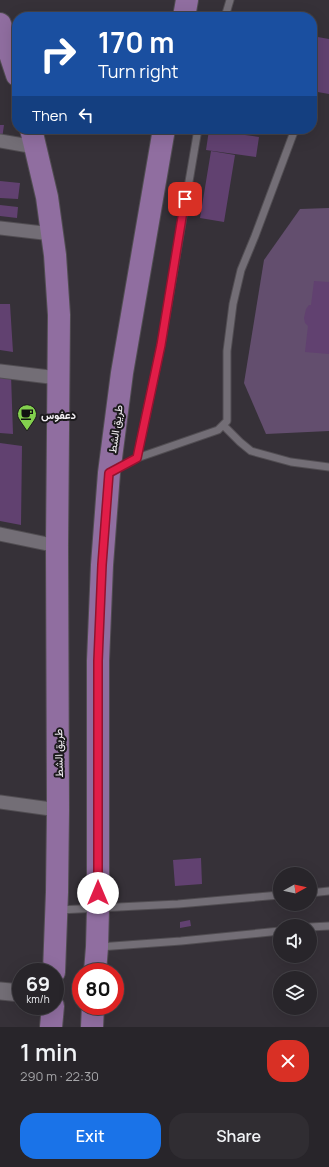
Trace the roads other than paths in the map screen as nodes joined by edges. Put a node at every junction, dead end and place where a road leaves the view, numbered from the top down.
1 (187, 0) edge
2 (230, 0) edge
3 (185, 12) edge
4 (226, 12) edge
5 (0, 24) edge
6 (12, 60) edge
7 (163, 134) edge
8 (197, 134) edge
9 (293, 134) edge
10 (33, 138) edge
11 (0, 141) edge
12 (0, 228) edge
13 (52, 234) junction
14 (0, 371) edge
15 (58, 378) junction
16 (224, 425) junction
17 (137, 458) junction
18 (329, 467) edge
19 (109, 473) junction
20 (0, 534) edge
21 (57, 546) junction
22 (0, 802) edge
23 (58, 810) junction
24 (329, 891) edge
25 (317, 892) edge
26 (273, 896) edge
27 (98, 908) junction
28 (56, 910) junction
29 (329, 926) edge
30 (317, 927) edge
31 (273, 931) edge
32 (97, 947) junction
33 (54, 963) edge
34 (96, 963) edge
35 (0, 990) edge
36 (12, 992) edge
37 (52, 1015) edge
38 (93, 1015) edge
39 (51, 1027) edge
40 (92, 1027) edge

1 - 3 highway
2 - 4 lane
5 - 6 highway
7 - 19 highway, طريق الشط
8 - 17 lane
9 - 16 lane
10 - 11 street
10 - 13 highway, طريق الشط
12 - 13 street
13 - 15 highway, طريق الشط
14 - 15 street
15 - 21 highway, طريق الشط
16 - 17 lane
16 - 18 lane
17 - 19 lane
19 - 27 highway, طريق الشط
20 - 21 street
21 - 23 highway, طريق الشط
22 - 23 street
23 - 28 highway, طريق الشط
24 - 25 lane
26 - 27 lane
27 - 28 lane
27 - 32 highway, طريق الشط
28 - 33 highway, طريق الشط
29 - 30 lane
31 - 32 lane
32 - 34 highway, طريق الشط
35 - 36 street
37 - 39 highway
38 - 40 highway

